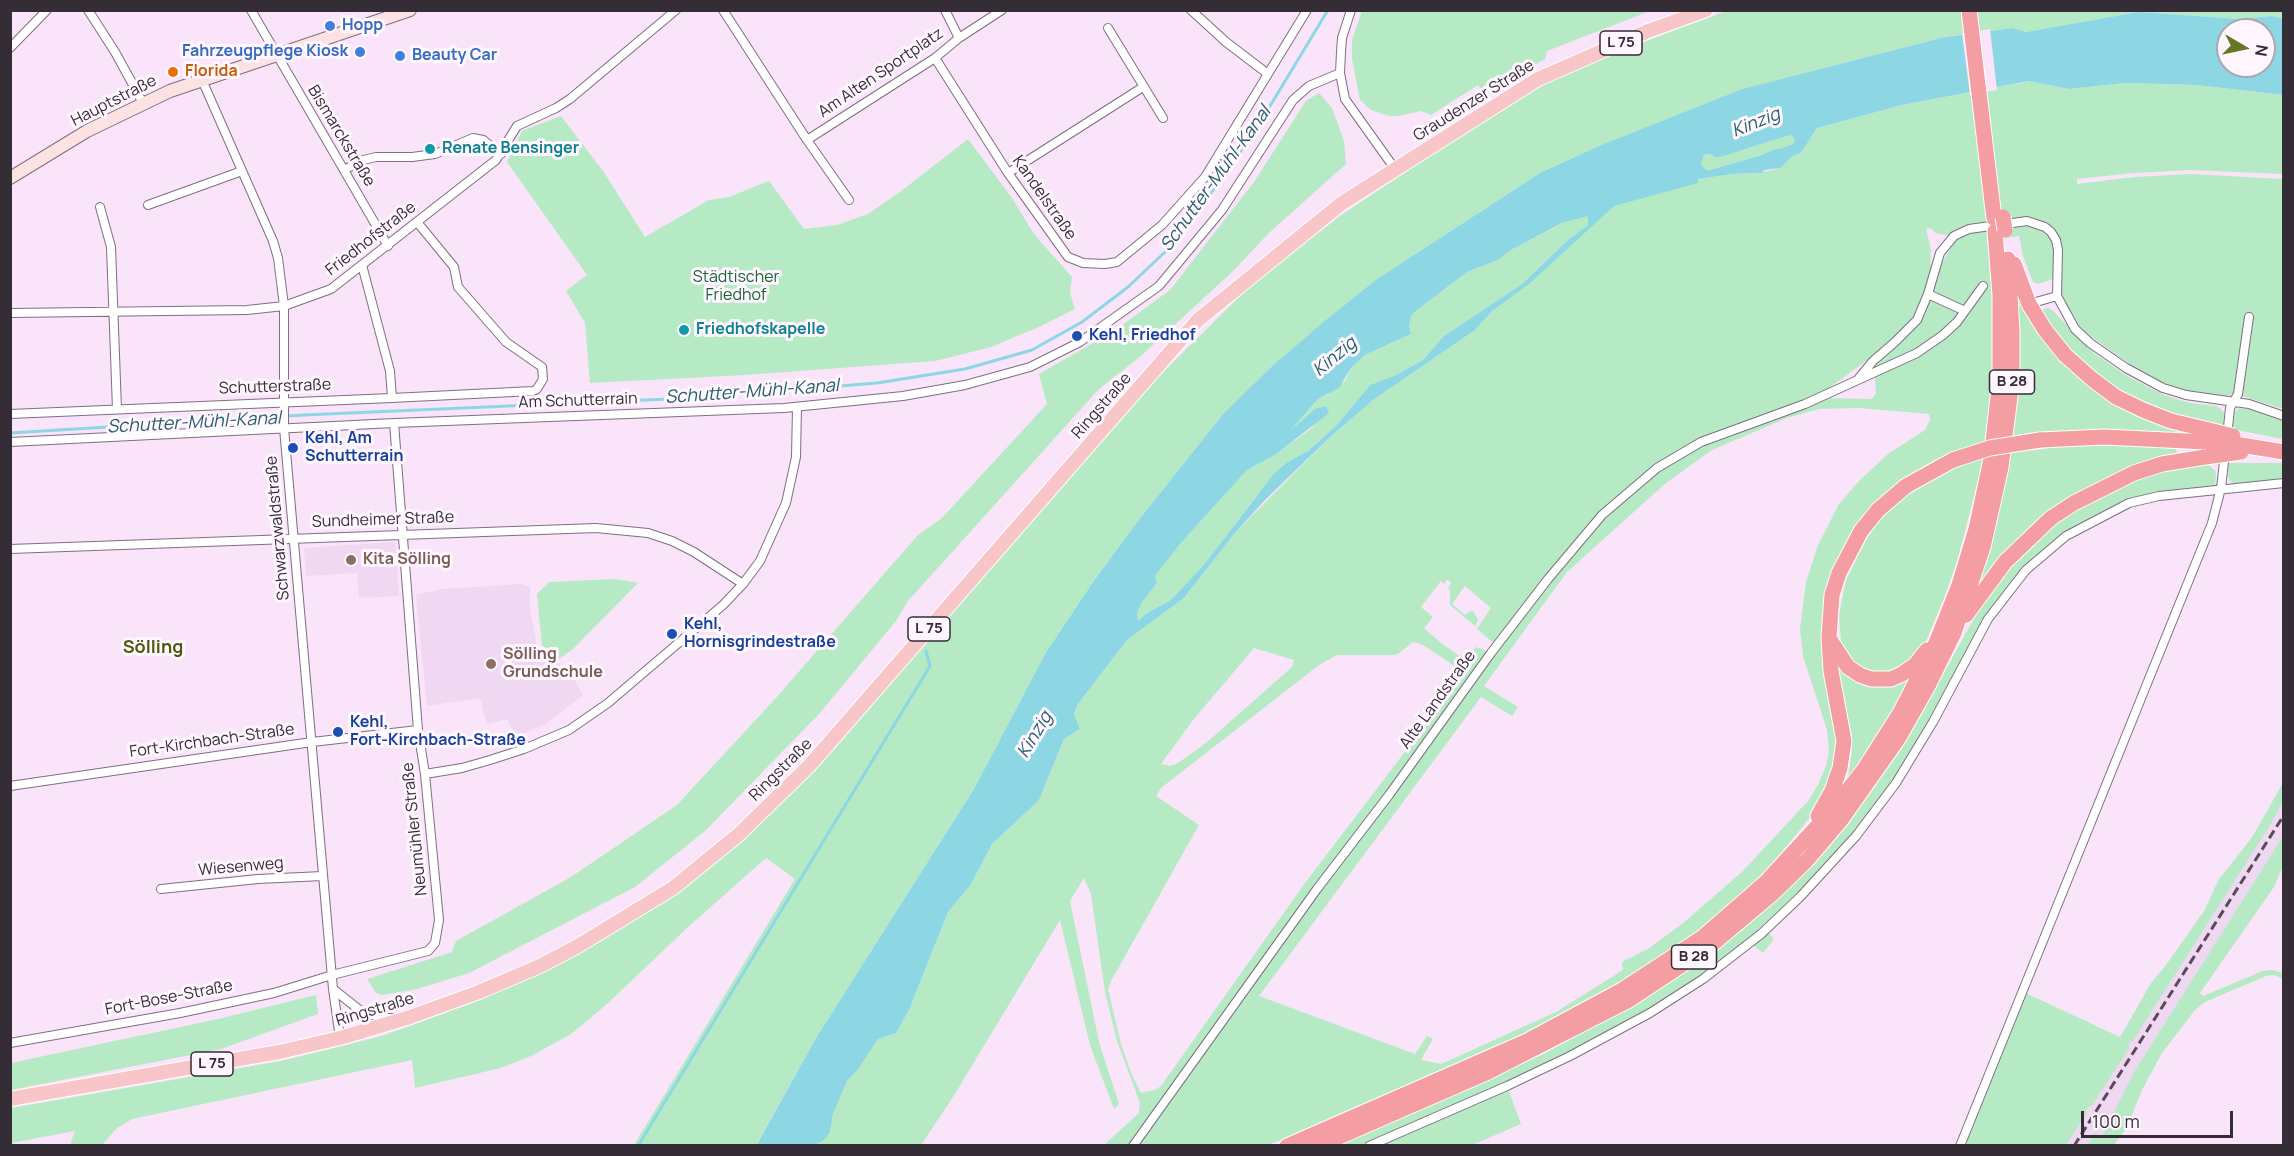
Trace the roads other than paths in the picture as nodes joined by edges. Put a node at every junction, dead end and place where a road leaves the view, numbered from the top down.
1 (47, 10) edge
2 (88, 10) edge
3 (251, 10) edge
4 (410, 10) edge
5 (676, 10) edge
6 (723, 10) edge
7 (945, 10) edge
8 (1002, 10) edge
9 (1307, 10) edge
10 (1351, 10) edge
11 (1706, 10) edge
12 (1969, 10) edge
13 (1978, 10) edge
14 (1196, 12) edge
15 (1108, 28) dead end
16 (959, 38) junction
17 (10, 48) edge
18 (276, 56) junction
19 (935, 57) junction
20 (1340, 73) junction
21 (1268, 74) junction
22 (201, 80) junction
23 (1143, 87) junction
24 (143, 103) junction
25 (1163, 118) dead end
26 (807, 140) junction
27 (501, 154) junction
28 (1395, 169) junction
29 (344, 170) junction
30 (242, 171) junction
31 (1008, 173) junction
32 (10, 178) edge
33 (1995, 192) junction
34 (849, 200) dead end
35 (148, 205) dead end
36 (100, 207) dead end
37 (417, 222) junction
38 (1999, 224) junction
39 (388, 246) junction
40 (2007, 247) junction
41 (362, 266) junction
42 (1983, 286) dead end
43 (1929, 294) junction
44 (2057, 296) junction
45 (2030, 304) junction
46 (284, 306) junction
47 (1965, 311) junction
48 (112, 312) junction
49 (10, 313) edge
50 (2249, 317) dead end
51 (1859, 378) junction
52 (392, 398) junction
53 (2234, 401) junction
54 (284, 405) junction
55 (797, 407) junction
56 (117, 409) junction
57 (10, 414) edge
58 (2283, 416) edge
59 (394, 423) junction
60 (284, 425) junction
61 (2208, 436) junction
62 (10, 442) edge
63 (2241, 445) junction
64 (2283, 452) edge
65 (2283, 483) edge
66 (2221, 488) junction
67 (403, 535) junction
68 (293, 537) junction
69 (10, 549) edge
70 (743, 584) junction
71 (1954, 633) junction
72 (1829, 637) junction
73 (1936, 643) junction
74 (418, 730) junction
75 (312, 742) junction
76 (425, 774) junction
77 (10, 786) edge
78 (1792, 856) junction
79 (323, 876) junction
80 (161, 889) dead end
81 (332, 975) junction
82 (333, 989) junction
83 (410, 1017) junction
84 (340, 1038) junction
85 (10, 1043) edge
86 (10, 1099) edge
87 (1133, 1146) edge
88 (1287, 1146) edge
89 (1318, 1146) edge
90 (1369, 1146) edge
91 (1960, 1146) edge

1 - 17 street
2 - 24 street
3 - 18 street, Bismarckstraße
4 - 18 street, Hauptstraße
5 - 27 street, Friedhofstraße
6 - 26 street
7 - 16 street
8 - 16 street, Am Alten Sportplatz
9 - 21 street, Kandelstraße
10 - 20 street
11 - 28 main road, Graudenzer Straße / L 75
12 - 33 highway, B 28
13 - 33 highway, B 28
14 - 21 street
15 - 23 street
16 - 19 street, Am Alten Sportplatz
18 - 22 street, Hauptstraße
18 - 29 street, Bismarckstraße
19 - 26 street, Am Alten Sportplatz
19 - 31 street, Kandelstraße
20 - 28 street
20 - 55 street, Am Schutterrain
21 - 31 street, Kandelstraße
22 - 24 street, Hauptstraße
22 - 30 street, Schwarzwaldstraße
23 - 25 street
23 - 31 street
24 - 32 street, Hauptstraße
26 - 34 street
27 - 29 street
27 - 37 street, Friedhofstraße
28 - 83 main road, Ringstraße / L 75
29 - 39 street, Bismarckstraße
30 - 35 street
30 - 46 street, Schwarzwaldstraße
33 - 38 highway, B 28
36 - 48 street
37 - 39 street, Friedhofstraße
37 - 52 street, Schutterstraße
38 - 40 highway, B 28
38 - 73 highway, B 28
39 - 41 street, Friedhofstraße
40 - 45 highway
40 - 71 highway, B 28
41 - 46 street, Friedhofstraße
41 - 52 street
42 - 47 street, Alte Landstraße
43 - 44 street
43 - 47 street
43 - 51 street
44 - 45 street
44 - 53 street
45 - 61 highway
46 - 48 street, Friedhofstraße
46 - 54 street, Schwarzwaldstraße
47 - 51 street, Alte Landstraße
48 - 49 street, Friedhofstraße
48 - 56 street
50 - 53 street
51 - 87 street, Alte Landstraße
52 - 54 street, Schutterstraße
53 - 58 street
53 - 66 street
54 - 56 street, Schutterstraße
54 - 60 street, Schwarzwaldstraße
55 - 59 street, Am Schutterrain
55 - 70 street
56 - 57 street, Schutterstraße
59 - 60 street, Am Schutterrain
59 - 67 street, Neumühler Straße
60 - 62 street, Am Schutterrain
60 - 68 street, Schwarzwaldstraße
61 - 63 highway, bridge
61 - 72 highway, bridge
63 - 64 highway
63 - 71 highway, bridge
65 - 66 street
66 - 90 street
66 - 91 street
67 - 68 street, Sundheimer Straße
67 - 70 street, Sundheimer Straße
67 - 74 street, Neumühler Straße
68 - 69 street, Sundheimer Straße
68 - 75 street, Schwarzwaldstraße
70 - 76 street
71 - 89 highway, B 28
72 - 73 highway, B 28
72 - 78 highway
73 - 78 highway, B 28
74 - 75 street, Fort-Kirchbach-Straße
74 - 76 street, Neumühler Straße
75 - 77 street, Fort-Kirchbach-Straße
75 - 79 street, Schwarzwaldstraße
76 - 81 street, Neumühler Straße
78 - 88 highway, B 28
79 - 80 street, Wiesenweg
79 - 81 street, Schwarzwaldstraße
81 - 82 street, Schwarzwaldstraße
81 - 85 street, Fort-Bose-Straße
82 - 83 street
82 - 84 street, Schwarzwaldstraße
83 - 84 main road, Ringstraße / L 75
84 - 86 main road, Ringstraße / L 75

